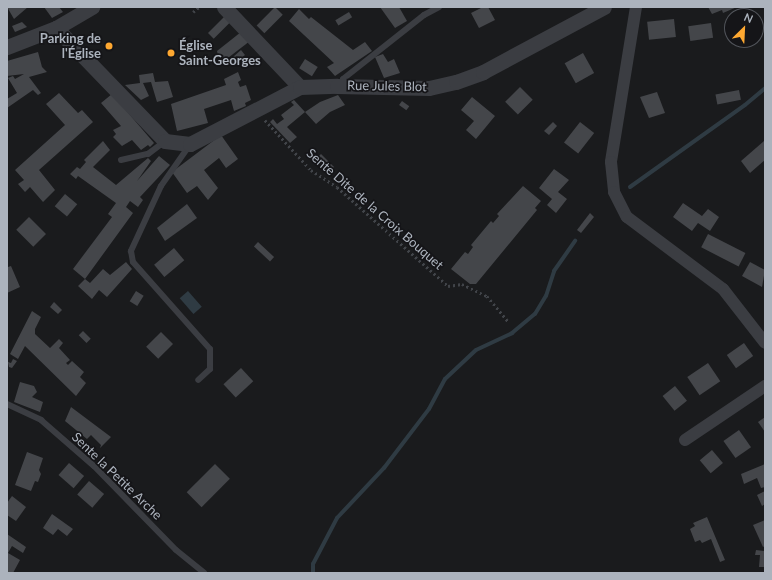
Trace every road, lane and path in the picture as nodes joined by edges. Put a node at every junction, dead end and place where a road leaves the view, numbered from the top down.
1 (199, 7) edge
2 (224, 7) edge
3 (439, 7) edge
4 (604, 7) edge
5 (636, 7) edge
6 (85, 9) edge
7 (193, 12) dead end
8 (56, 28) junction
9 (7, 47) edge
10 (342, 86) junction
11 (300, 87) junction
12 (255, 109) junction
13 (165, 141) junction
14 (190, 144) junction
15 (122, 160) dead end
16 (508, 321) dead end
17 (765, 343) edge
18 (198, 380) dead end
19 (765, 386) edge
20 (7, 404) edge
21 (685, 440) dead end
22 (204, 573) edge

1 - 7 path
2 - 11 street
3 - 10 lane
4 - 10 street, Rue Jules Blot
5 - 17 street
6 - 8 street
8 - 9 street
8 - 13 street
10 - 11 street, Rue Jules Blot
11 - 12 street, Rue Jules Blot
12 - 14 street, Rue Jules Blot
12 - 16 path, Sente Dite de la Croix Bouquet
13 - 14 street
13 - 15 lane
14 - 18 lane, Rue Jules Blot
19 - 21 street
20 - 22 lane, Sente la Petite Arche

